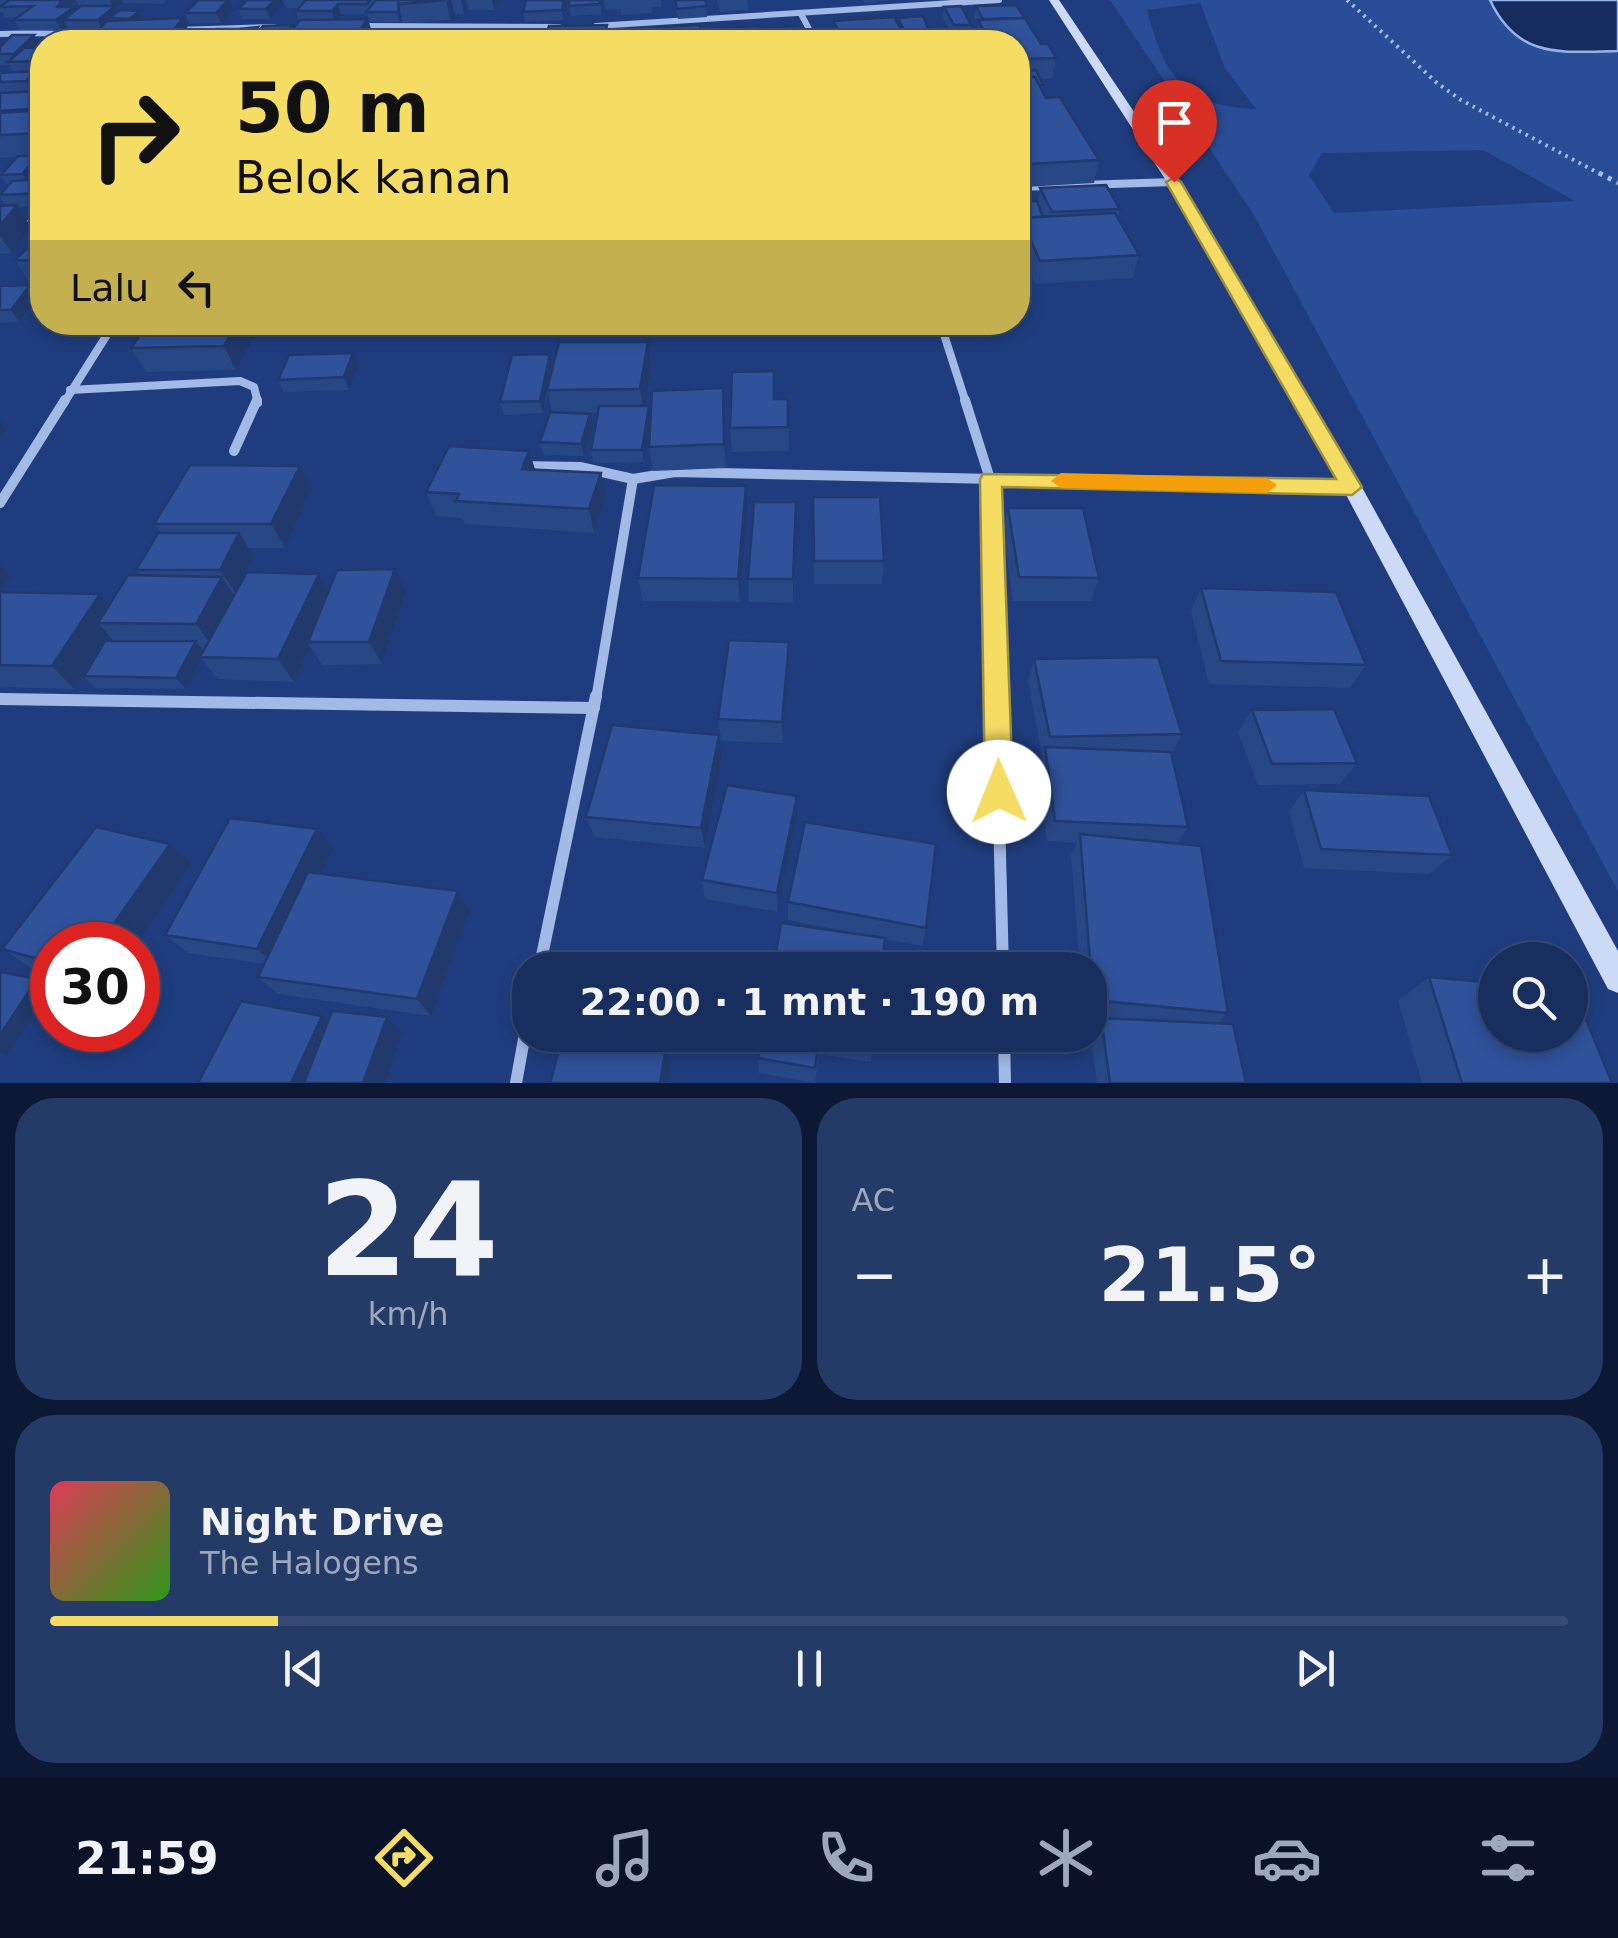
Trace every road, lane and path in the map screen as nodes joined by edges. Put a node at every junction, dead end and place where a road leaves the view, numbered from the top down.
1 (998, 0) edge
2 (1054, 0) edge
3 (1347, 0) edge
4 (800, 14) junction
5 (347, 26) edge
6 (586, 26) edge
7 (569, 27) edge
8 (276, 28) edge
9 (464, 28) joint
10 (167, 30) edge
11 (809, 30) edge
12 (30, 35) edge
13 (2, 36) edge
14 (1174, 182) junction
15 (1618, 183) edge
16 (1030, 187) edge
17 (30, 224) edge
18 (0, 225) edge
19 (106, 335) edge
20 (944, 335) edge
21 (70, 390) junction
22 (234, 452) dead end
23 (502, 465) edge
24 (633, 479) junction
25 (990, 479) junction
26 (1352, 487) junction
27 (0, 503) edge
28 (2, 701) edge
29 (594, 708) junction
30 (543, 952) edge
31 (1003, 952) edge
32 (1618, 979) edge
33 (522, 1052) edge
34 (1004, 1052) edge
35 (516, 1083) edge
36 (1005, 1083) edge

1 - 4 street
2 - 14 main road
3 - 15 path
4 - 6 street
4 - 11 street
5 - 9 street
7 - 9 street
8 - 10 street
12 - 13 street
14 - 16 street
14 - 26 main road
17 - 18 street
19 - 21 street
20 - 25 street
21 - 22 street
21 - 27 street
23 - 24 street
24 - 25 street
24 - 29 street
25 - 26 street
25 - 31 street
26 - 32 main road
28 - 29 street
29 - 30 street
33 - 35 street
34 - 36 street

